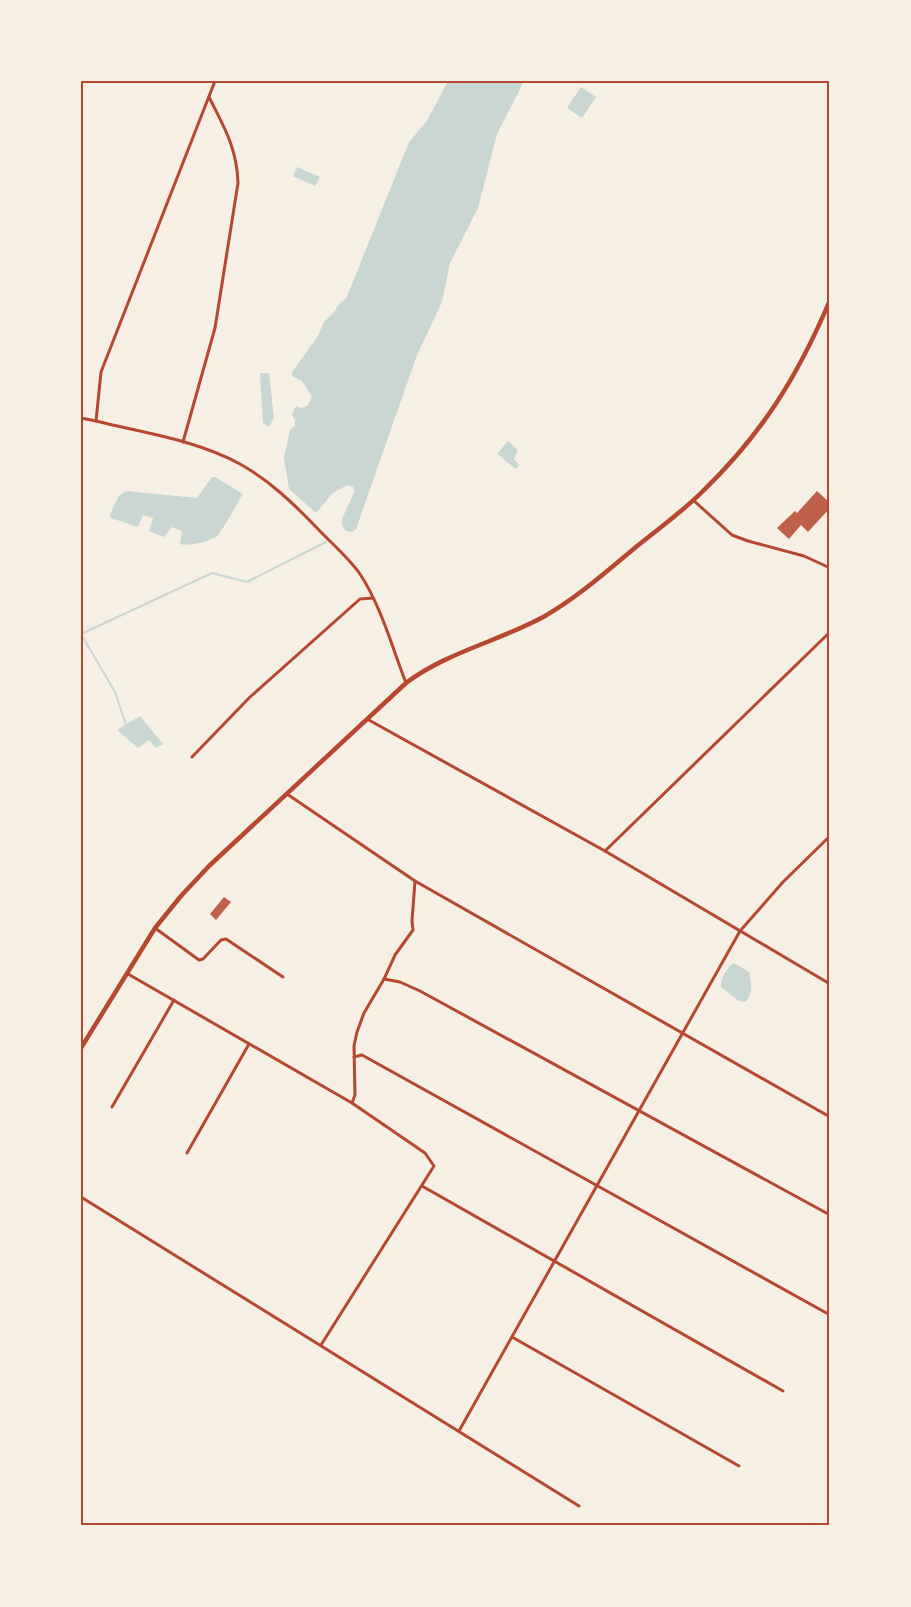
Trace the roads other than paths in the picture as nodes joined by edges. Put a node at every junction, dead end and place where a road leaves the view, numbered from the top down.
1 (215, 81) edge
2 (209, 97) junction
3 (830, 300) edge
4 (81, 418) edge
5 (96, 421) junction
6 (183, 442) junction
7 (693, 500) junction
8 (830, 568) edge
9 (373, 598) junction
10 (830, 632) edge
11 (406, 683) junction
12 (367, 719) junction
13 (192, 757) dead end
14 (287, 794) junction
15 (830, 836) edge
16 (605, 851) junction
17 (415, 881) junction
18 (155, 928) junction
19 (740, 931) junction
20 (126, 973) junction
21 (283, 977) dead end
22 (384, 979) junction
23 (830, 984) edge
24 (174, 1000) junction
25 (683, 1032) junction
26 (249, 1044) junction
27 (81, 1048) edge
28 (354, 1057) junction
29 (352, 1103) junction
30 (112, 1107) dead end
31 (639, 1110) junction
32 (830, 1117) edge
33 (187, 1154) dead end
34 (597, 1185) junction
35 (422, 1186) junction
36 (81, 1197) edge
37 (830, 1215) edge
38 (554, 1262) junction
39 (830, 1315) edge
40 (512, 1337) junction
41 (321, 1345) junction
42 (783, 1391) dead end
43 (459, 1431) junction
44 (739, 1466) dead end
45 (579, 1506) dead end

1 - 2 street
2 - 5 street
2 - 6 street
3 - 7 main road
4 - 5 street
5 - 6 street
6 - 9 street
7 - 8 street
7 - 11 main road
9 - 11 street
9 - 13 street
10 - 16 street
11 - 12 main road
12 - 14 main road
12 - 16 street
14 - 17 street
14 - 18 main road
15 - 19 street
16 - 19 street
17 - 22 street
17 - 25 street
18 - 20 main road
18 - 21 street
19 - 23 street
19 - 25 street
20 - 24 street
20 - 27 main road
22 - 28 street
22 - 31 street
24 - 26 street
24 - 30 street
25 - 31 street
25 - 32 street
26 - 29 street
26 - 33 street
28 - 29 street
28 - 34 street
29 - 35 street
31 - 34 street
31 - 37 street
34 - 38 street
34 - 39 street
35 - 38 street
35 - 41 street
36 - 41 street
38 - 40 street
38 - 42 street
40 - 43 street
40 - 44 street
41 - 43 street
43 - 45 street

